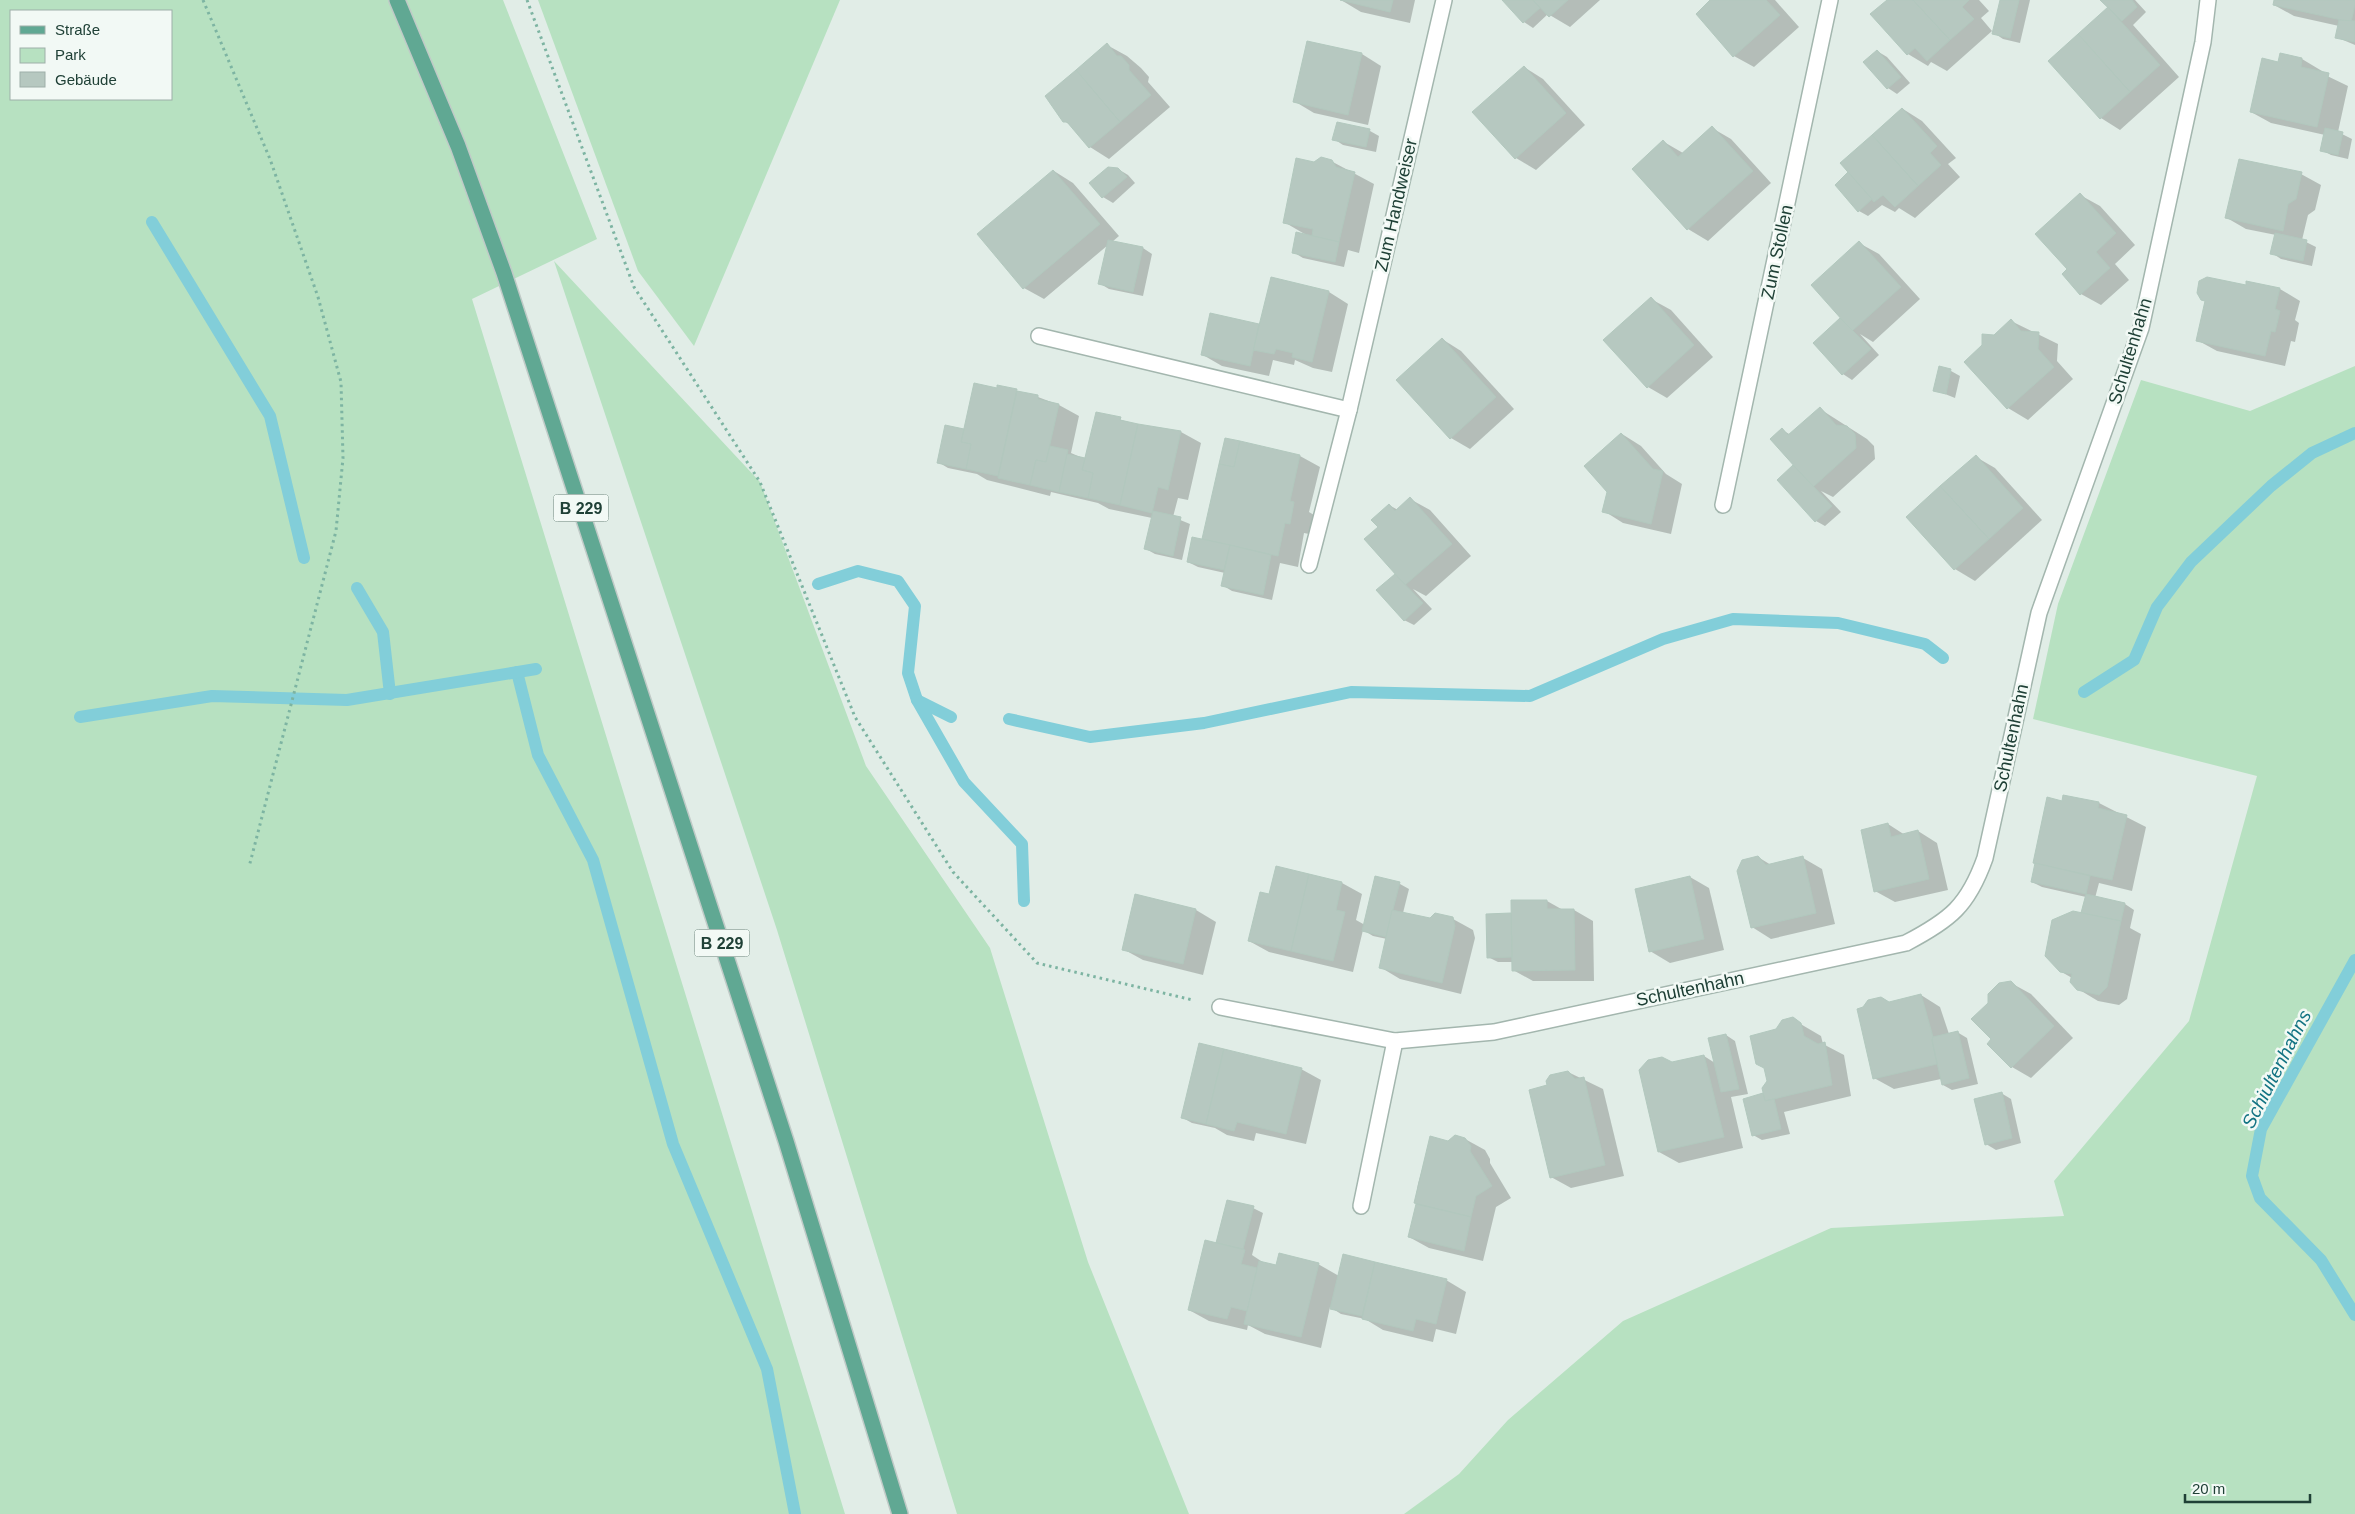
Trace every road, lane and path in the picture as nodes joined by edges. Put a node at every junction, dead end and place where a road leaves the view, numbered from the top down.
1 (203, 0) edge
2 (397, 0) edge
3 (527, 0) edge
4 (1444, 0) edge
5 (1830, 0) edge
6 (2208, 0) edge
7 (1039, 336) dead end
8 (1349, 410) junction
9 (1724, 505) dead end
10 (1308, 565) dead end
11 (250, 867) dead end
12 (1220, 1006) joint
13 (1395, 1041) junction
14 (1361, 1206) dead end
15 (900, 1514) edge

1 - 11 path
2 - 15 main road, B 229
3 - 12 path
4 - 8 street, Zum Handweiser
5 - 9 street, Zum Stollen
6 - 13 street, Schultenhahn
7 - 8 street
8 - 10 street, Zum Handweiser
12 - 13 street, Schultenhahn
13 - 14 street

